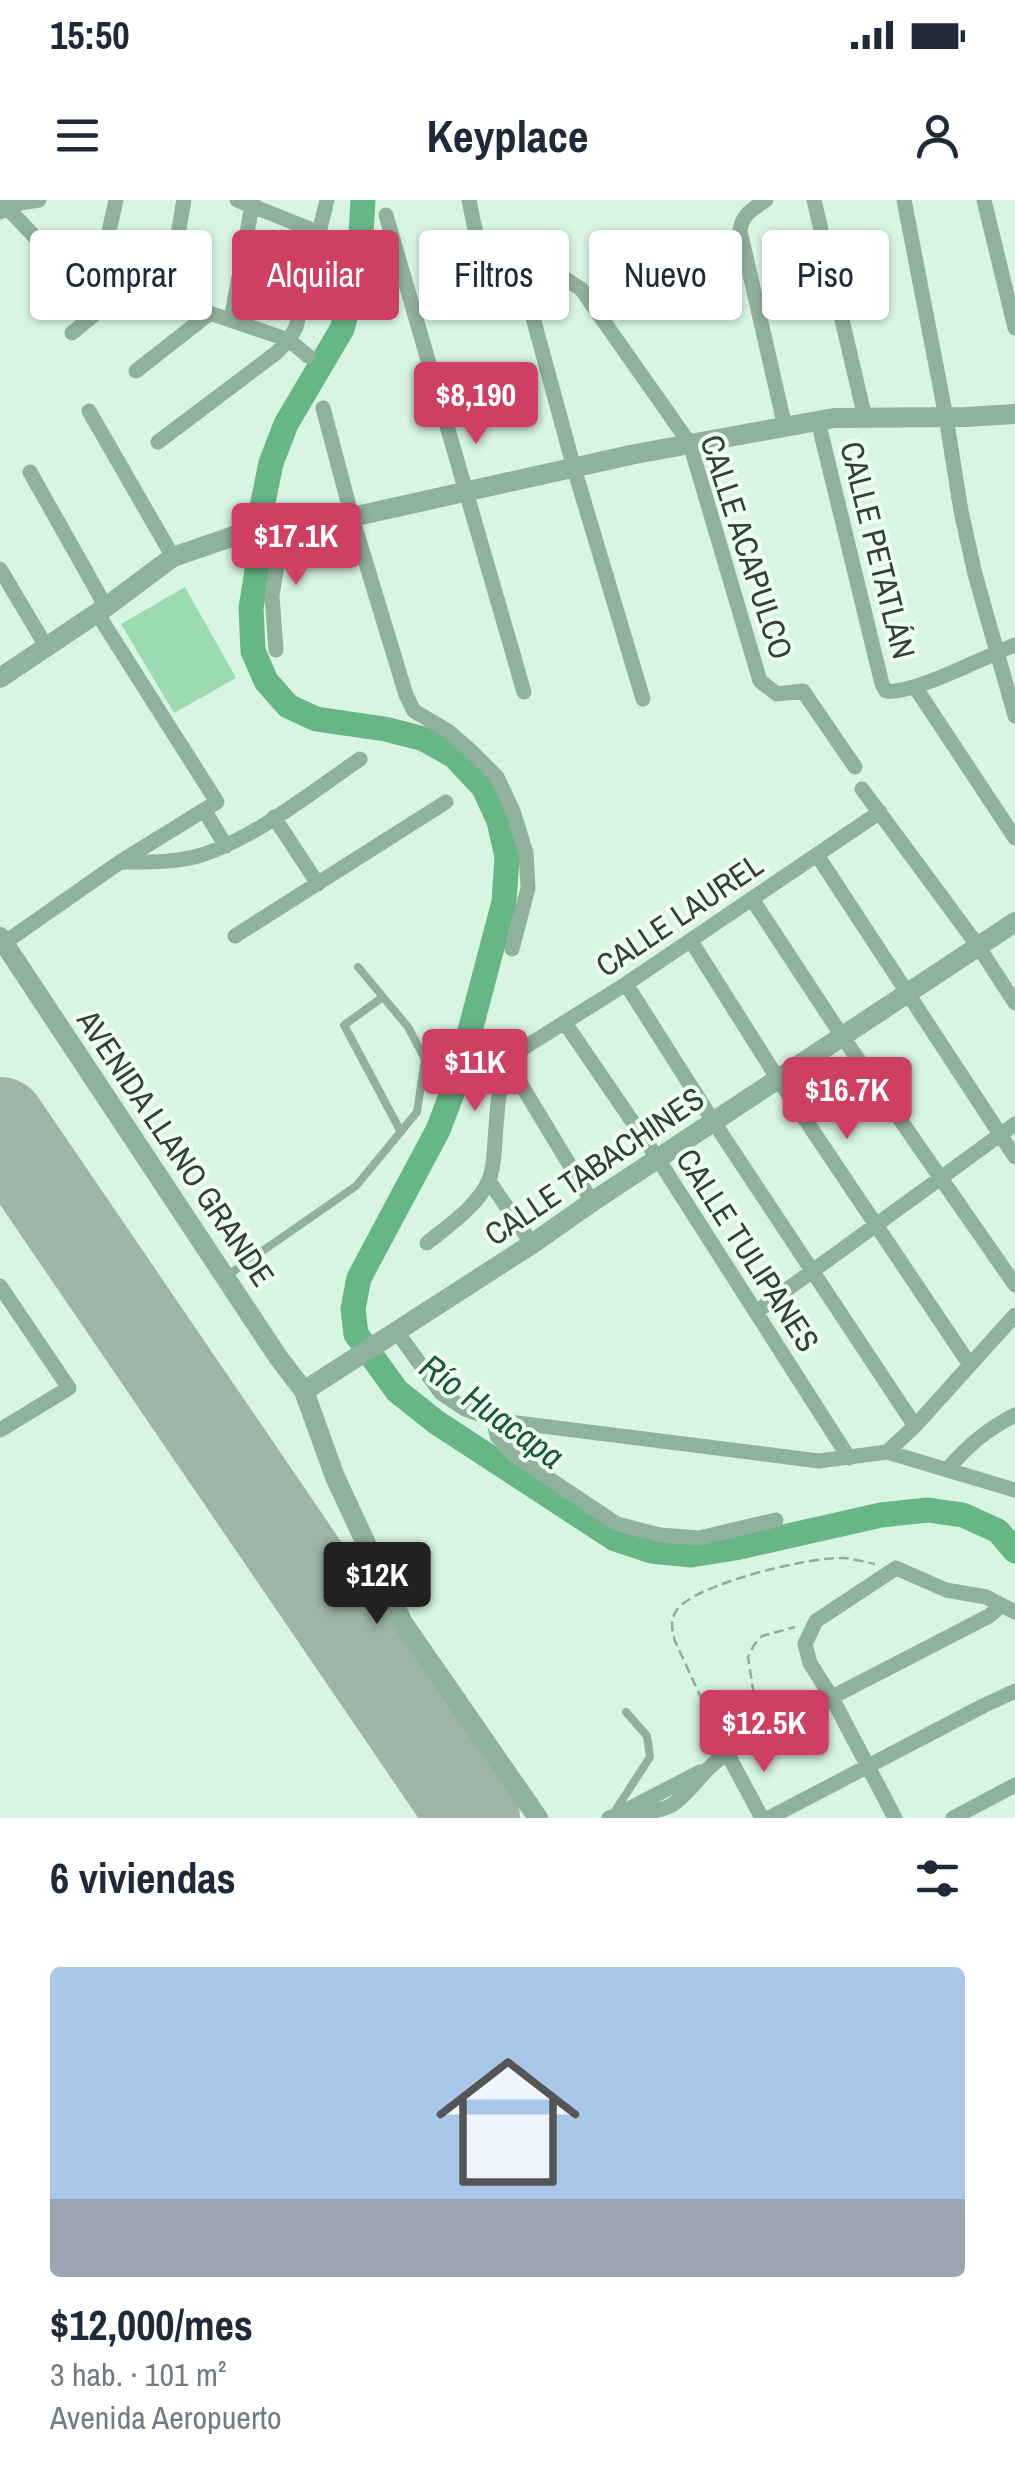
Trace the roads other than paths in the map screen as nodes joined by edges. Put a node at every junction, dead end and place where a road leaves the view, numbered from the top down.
1 (38, 200) edge
2 (116, 200) edge
3 (184, 200) edge
4 (326, 200) edge
5 (470, 200) edge
6 (766, 200) edge
7 (814, 200) edge
8 (904, 200) edge
9 (984, 200) edge
10 (247, 202) edge
11 (2, 207) edge
12 (386, 215) dead end
13 (109, 230) edge
14 (179, 230) edge
15 (313, 230) edge
16 (321, 230) edge
17 (478, 230) edge
18 (30, 234) edge
19 (569, 281) edge
20 (1011, 294) edge
21 (212, 314) edge
22 (88, 320) edge
23 (201, 320) edge
24 (231, 320) junction
25 (298, 320) edge
26 (534, 320) edge
27 (1015, 328) edge
28 (72, 333) dead end
29 (288, 340) junction
30 (308, 356) dead end
31 (136, 371) dead end
32 (323, 408) dead end
33 (90, 411) dead end
34 (1015, 414) edge
35 (946, 417) junction
36 (865, 418) junction
37 (818, 421) junction
38 (784, 427) junction
39 (158, 442) dead end
40 (690, 444) junction
41 (574, 468) junction
42 (30, 472) dead end
43 (466, 493) junction
44 (352, 518) junction
45 (283, 526) junction
46 (173, 557) junction
47 (0, 569) edge
48 (102, 610) junction
49 (1015, 644) edge
50 (46, 646) junction
51 (276, 650) dead end
52 (996, 652) junction
53 (0, 678) edge
54 (915, 687) junction
55 (524, 692) dead end
56 (642, 699) dead end
57 (1015, 716) edge
58 (360, 759) dead end
59 (855, 768) dead end
60 (862, 788) dead end
61 (446, 802) dead end
62 (204, 810) junction
63 (880, 812) junction
64 (274, 817) junction
65 (1015, 838) edge
66 (226, 846) junction
67 (818, 855) junction
68 (120, 862) junction
69 (318, 884) junction
70 (752, 899) junction
71 (1015, 922) edge
72 (236, 936) dead end
73 (2, 940) edge
74 (691, 941) junction
75 (978, 946) junction
76 (512, 948) dead end
77 (358, 967) dead end
78 (626, 984) junction
79 (908, 993) junction
80 (383, 997) junction
81 (1015, 1003) edge
82 (565, 1023) junction
83 (842, 1036) junction
84 (507, 1061) junction
85 (778, 1078) junction
86 (714, 1122) junction
87 (1015, 1124) edge
88 (401, 1132) junction
89 (1000, 1134) junction
90 (1015, 1157) edge
91 (658, 1159) junction
92 (940, 1178) junction
93 (489, 1181) junction
94 (592, 1202) junction
95 (875, 1224) junction
96 (427, 1243) dead end
97 (532, 1244) junction
98 (812, 1271) junction
99 (225, 1277) junction
100 (1015, 1285) edge
101 (0, 1286) edge
102 (756, 1312) junction
103 (1015, 1314) edge
104 (393, 1334) junction
105 (970, 1365) junction
106 (304, 1391) junction
107 (1015, 1415) edge
108 (494, 1420) junction
109 (914, 1426) junction
110 (0, 1430) edge
111 (887, 1452) junction
112 (849, 1458) junction
113 (947, 1470) junction
114 (1011, 1486) edge
115 (776, 1520) dead end
116 (1009, 1609) edge
117 (1015, 1691) edge
118 (832, 1698) junction
119 (626, 1712) dead end
120 (727, 1754) junction
121 (868, 1766) junction
122 (1015, 1785) edge
123 (613, 1816) edge
124 (538, 1818) edge
125 (765, 1818) edge
126 (894, 1818) edge
127 (953, 1818) edge

1 - 11 street
2 - 13 street
3 - 14 street
4 - 16 street
5 - 17 street, CALLE ACAPULCO
6 - 38 street
7 - 36 street
8 - 35 street
9 - 20 street
10 - 15 street
10 - 24 street
11 - 18 street
12 - 43 street
19 - 40 street, CALLE ACAPULCO
20 - 27 street
21 - 24 street
22 - 28 street
23 - 31 street
24 - 29 street
25 - 29 street
26 - 41 street
29 - 30 street
29 - 39 street
32 - 44 street
33 - 46 street
34 - 35 street
35 - 36 street
35 - 52 street
36 - 37 street
37 - 38 street
37 - 54 street, CALLE PETATLÁN
38 - 40 street
40 - 41 street
40 - 59 street, CALLE ACAPULCO
41 - 43 street
41 - 56 street
42 - 48 street
43 - 44 street
43 - 55 street
44 - 45 street
44 - 76 street
45 - 46 street
45 - 51 street
46 - 48 street
47 - 50 street
48 - 50 street
48 - 62 street
49 - 52 street
50 - 53 street
52 - 54 street
52 - 57 street
54 - 65 street, CALLE PETATLÁN
58 - 64 street
60 - 63 street
61 - 69 street
62 - 66 street
62 - 68 street
63 - 67 street, CALLE LAUREL
63 - 75 street
64 - 66 street
64 - 69 street
66 - 68 street
67 - 70 street, CALLE LAUREL
67 - 79 street
68 - 73 street
69 - 72 street
70 - 74 street, CALLE LAUREL
70 - 83 street
71 - 75 street, CALLE TABACHINES
73 - 99 street, AVENIDA LLANO GRANDE
74 - 78 street, CALLE LAUREL
74 - 85 street
75 - 79 street, CALLE TABACHINES
75 - 81 street
77 - 80 lane
78 - 82 street, CALLE LAUREL
78 - 86 street
79 - 83 street, CALLE TABACHINES
79 - 89 street
80 - 88 lane
80 - 88 lane
82 - 84 street, CALLE LAUREL
82 - 91 street, CALLE TULIPANES
83 - 85 street, CALLE TABACHINES
83 - 92 street
84 - 93 street
84 - 94 street
85 - 86 street, CALLE TABACHINES
85 - 95 street
86 - 91 street, CALLE TABACHINES
86 - 98 street
87 - 89 street
88 - 99 lane
89 - 90 street
89 - 92 street
91 - 94 street, CALLE TABACHINES
91 - 102 street, CALLE TULIPANES
92 - 95 street
92 - 100 street
93 - 96 street
93 - 97 street
94 - 97 street, CALLE TABACHINES
95 - 98 street
95 - 105 street
97 - 104 street, CALLE TABACHINES
98 - 102 street
98 - 109 street
99 - 106 street, AVENIDA LLANO GRANDE
101 - 110 street
102 - 112 street, CALLE TULIPANES
103 - 105 street
104 - 106 street, CALLE TABACHINES
104 - 108 street
105 - 109 street
106 - 124 street, AVENIDA LLANO GRANDE
107 - 113 street
108 - 112 street
108 - 115 street
109 - 111 street
111 - 112 street
111 - 113 street
113 - 114 street
116 - 118 street
116 - 118 street
117 - 121 street
118 - 120 street
118 - 121 street
119 - 123 lane
120 - 123 street
120 - 125 street
121 - 125 street
121 - 126 street
122 - 127 street

